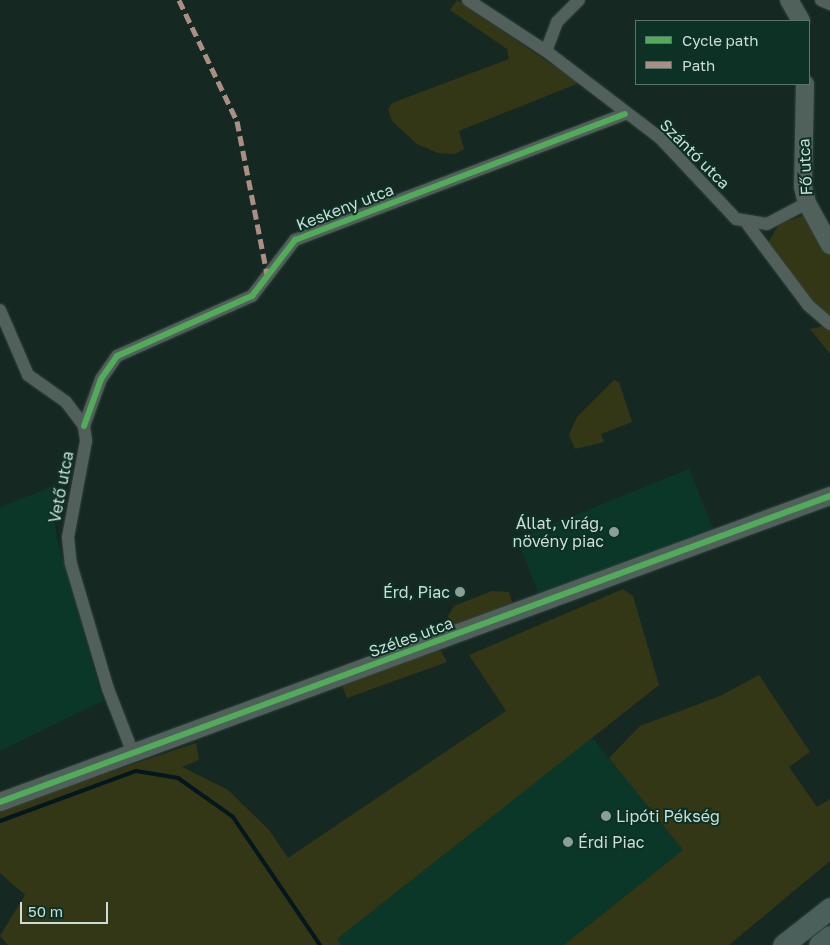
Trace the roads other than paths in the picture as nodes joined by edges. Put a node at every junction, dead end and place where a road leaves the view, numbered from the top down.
1 (468, 0) edge
2 (579, 0) edge
3 (791, 0) edge
4 (820, 0) edge
5 (830, 4) edge
6 (801, 20) edge
7 (546, 51) junction
8 (805, 85) edge
9 (625, 114) junction
10 (807, 203) junction
11 (748, 225) junction
12 (830, 245) edge
13 (0, 310) edge
14 (830, 324) edge
15 (84, 426) junction
16 (830, 496) edge
17 (133, 753) junction
18 (0, 802) edge
19 (830, 908) edge
20 (830, 936) edge
21 (783, 945) edge
22 (819, 945) edge

1 - 7 street, Szántó utca
2 - 7 street
3 - 6 street
4 - 5 street
7 - 9 street, Szántó utca
8 - 10 street, Fő utca
9 - 11 street, Szántó utca
9 - 15 street, Keskeny utca
10 - 11 street
10 - 12 street, Fő utca
11 - 14 street, Szántó utca
13 - 15 street
15 - 17 street, Vető utca
16 - 17 street, Széles utca
17 - 18 street, Széles utca
19 - 21 highway
20 - 22 highway

